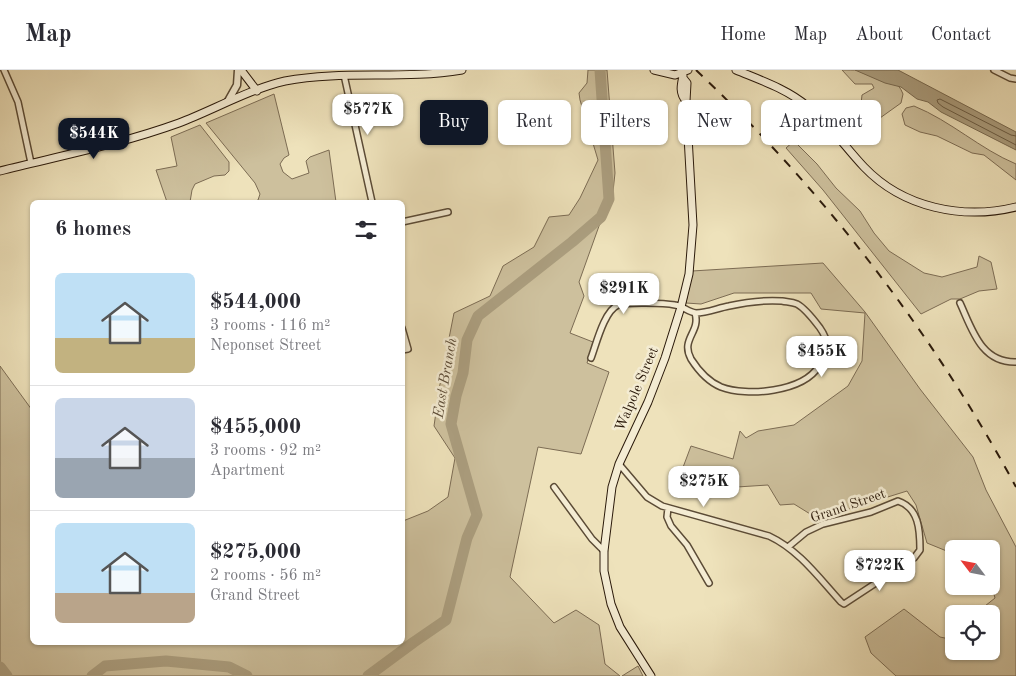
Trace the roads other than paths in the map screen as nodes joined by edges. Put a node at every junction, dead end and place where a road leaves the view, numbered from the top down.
1 (4, 70) edge
2 (240, 70) edge
3 (462, 70) edge
4 (654, 70) edge
5 (736, 70) edge
6 (994, 70) edge
7 (366, 72) edge
8 (437, 72) edge
9 (683, 73) edge
10 (344, 75) junction
11 (1016, 79) edge
12 (257, 91) junction
13 (227, 103) junction
14 (30, 163) junction
15 (0, 171) edge
16 (372, 200) edge
17 (1016, 207) edge
18 (448, 212) dead end
19 (405, 221) edge
20 (960, 303) dead end
21 (681, 307) junction
22 (695, 313) junction
23 (591, 358) dead end
24 (1016, 362) edge
25 (620, 464) junction
26 (554, 487) dead end
27 (668, 508) junction
28 (788, 547) junction
29 (604, 551) junction
30 (709, 583) dead end
31 (650, 676) edge

1 - 14 street
2 - 12 main road
2 - 13 street
3 - 8 main road
4 - 9 main road
5 - 17 main road
6 - 11 street
7 - 8 main road
7 - 10 main road
9 - 21 main road, Walpole Street
10 - 12 main road
10 - 16 street
12 - 13 main road
13 - 14 main road
14 - 15 main road
18 - 19 street
20 - 24 street
21 - 22 street
21 - 23 street
21 - 25 main road, Walpole Street
22 - 22 street
25 - 27 street, Grand Street
25 - 29 main road, Walpole Street
26 - 29 street
27 - 28 street, Grand Street
27 - 30 street
28 - 28 street, Grand Street
29 - 31 main road, Walpole Street

